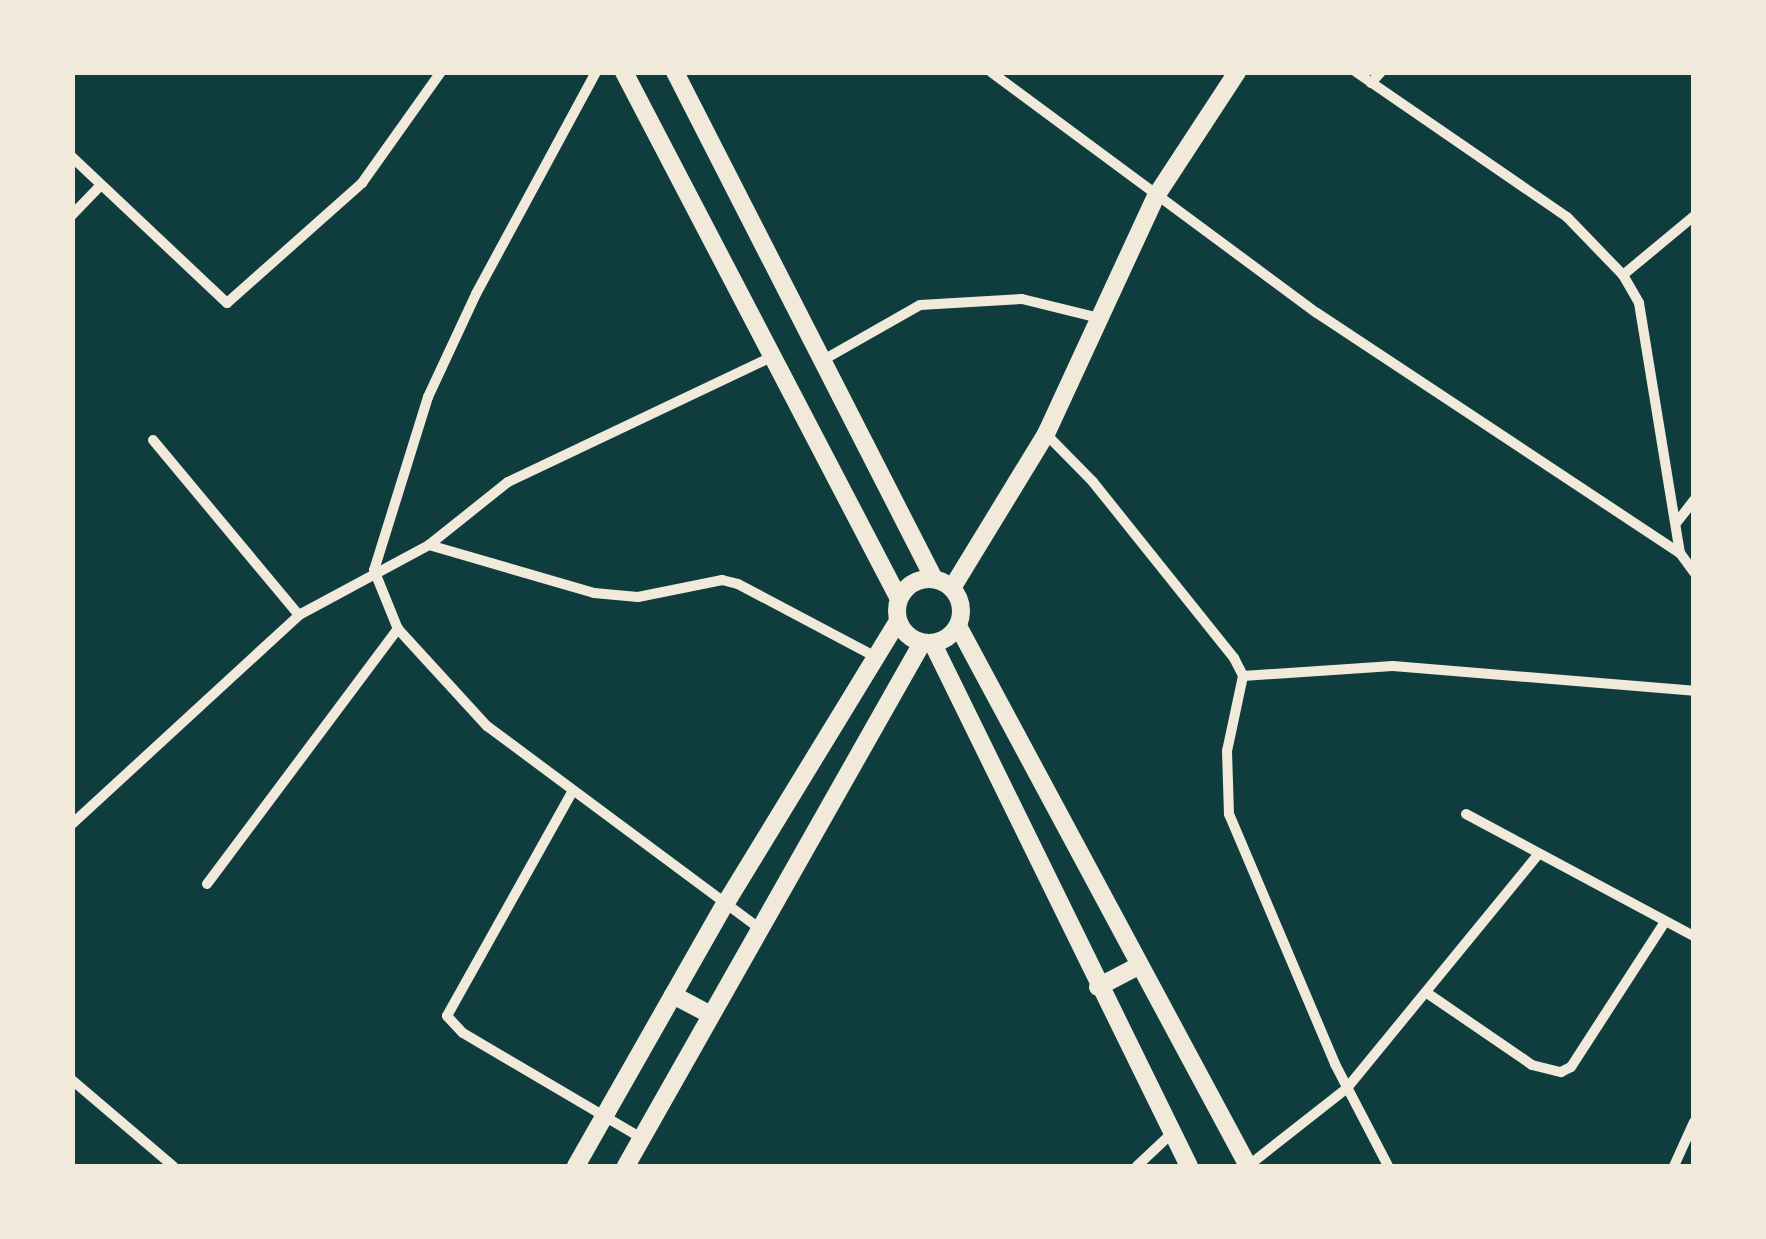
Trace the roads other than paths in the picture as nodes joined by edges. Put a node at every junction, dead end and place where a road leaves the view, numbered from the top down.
1 (441, 72) edge
2 (596, 72) edge
3 (624, 72) edge
4 (675, 72) edge
5 (991, 72) edge
6 (1237, 72) edge
7 (1356, 72) edge
8 (1381, 72) edge
9 (1370, 84) junction
10 (72, 157) edge
11 (101, 185) junction
12 (1156, 196) junction
13 (72, 215) edge
14 (1694, 216) edge
15 (1623, 275) junction
16 (1100, 318) junction
17 (771, 357) junction
18 (826, 359) junction
19 (1046, 434) junction
20 (153, 440) dead end
21 (1694, 500) edge
22 (1676, 523) junction
23 (429, 545) junction
24 (1680, 553) junction
25 (374, 570) junction
26 (1694, 572) edge
27 (934, 579) junction
28 (952, 588) junction
29 (898, 599) junction
30 (299, 615) junction
31 (898, 621) junction
32 (958, 626) junction
33 (398, 628) junction
34 (928, 644) junction
35 (876, 657) junction
36 (1242, 676) junction
37 (1694, 691) edge
38 (571, 794) junction
39 (1466, 814) dead end
40 (72, 824) edge
41 (1538, 855) junction
42 (207, 884) dead end
43 (724, 906) junction
44 (1664, 922) junction
45 (758, 928) junction
46 (1694, 936) edge
47 (1140, 966) junction
48 (1098, 987) junction
49 (1427, 994) junction
50 (674, 995) junction
51 (710, 1014) junction
52 (72, 1080) edge
53 (1347, 1088) junction
54 (603, 1119) junction
55 (1694, 1122) edge
56 (1172, 1133) junction
57 (641, 1138) junction
58 (173, 1166) edge
59 (576, 1166) edge
60 (626, 1166) edge
61 (1137, 1166) edge
62 (1189, 1166) edge
63 (1248, 1166) edge
64 (1388, 1166) edge
65 (1674, 1166) edge

1 - 11 street
2 - 25 street
3 - 17 street
4 - 18 street
5 - 12 street
6 - 12 street
7 - 9 street
8 - 9 street
9 - 15 street
10 - 11 street
11 - 13 street
12 - 16 street
12 - 24 street
14 - 15 street
15 - 22 street
16 - 18 street
16 - 19 street
17 - 23 street
17 - 29 street
18 - 27 street
19 - 28 street
19 - 36 street
20 - 30 street
21 - 22 street
22 - 24 street
23 - 25 street
23 - 35 street
24 - 26 street
25 - 30 street
25 - 33 street
27 - 28 street
27 - 29 street
28 - 32 street
29 - 31 street
30 - 40 street
31 - 34 street
31 - 35 street
32 - 34 street
32 - 47 street
33 - 38 street
33 - 42 street
34 - 45 street
34 - 48 street
35 - 43 street
36 - 37 street
36 - 53 street
38 - 43 street
38 - 54 street
39 - 41 street
41 - 44 street
41 - 49 street
43 - 45 street
43 - 50 street
44 - 46 street
44 - 49 street
45 - 51 street
47 - 48 street
47 - 63 street
48 - 56 street
49 - 53 street
50 - 51 street
50 - 54 street
51 - 57 street
52 - 58 street
53 - 63 street
53 - 64 street
54 - 57 street
54 - 59 street
55 - 65 street
56 - 61 street
56 - 62 street
57 - 60 street

